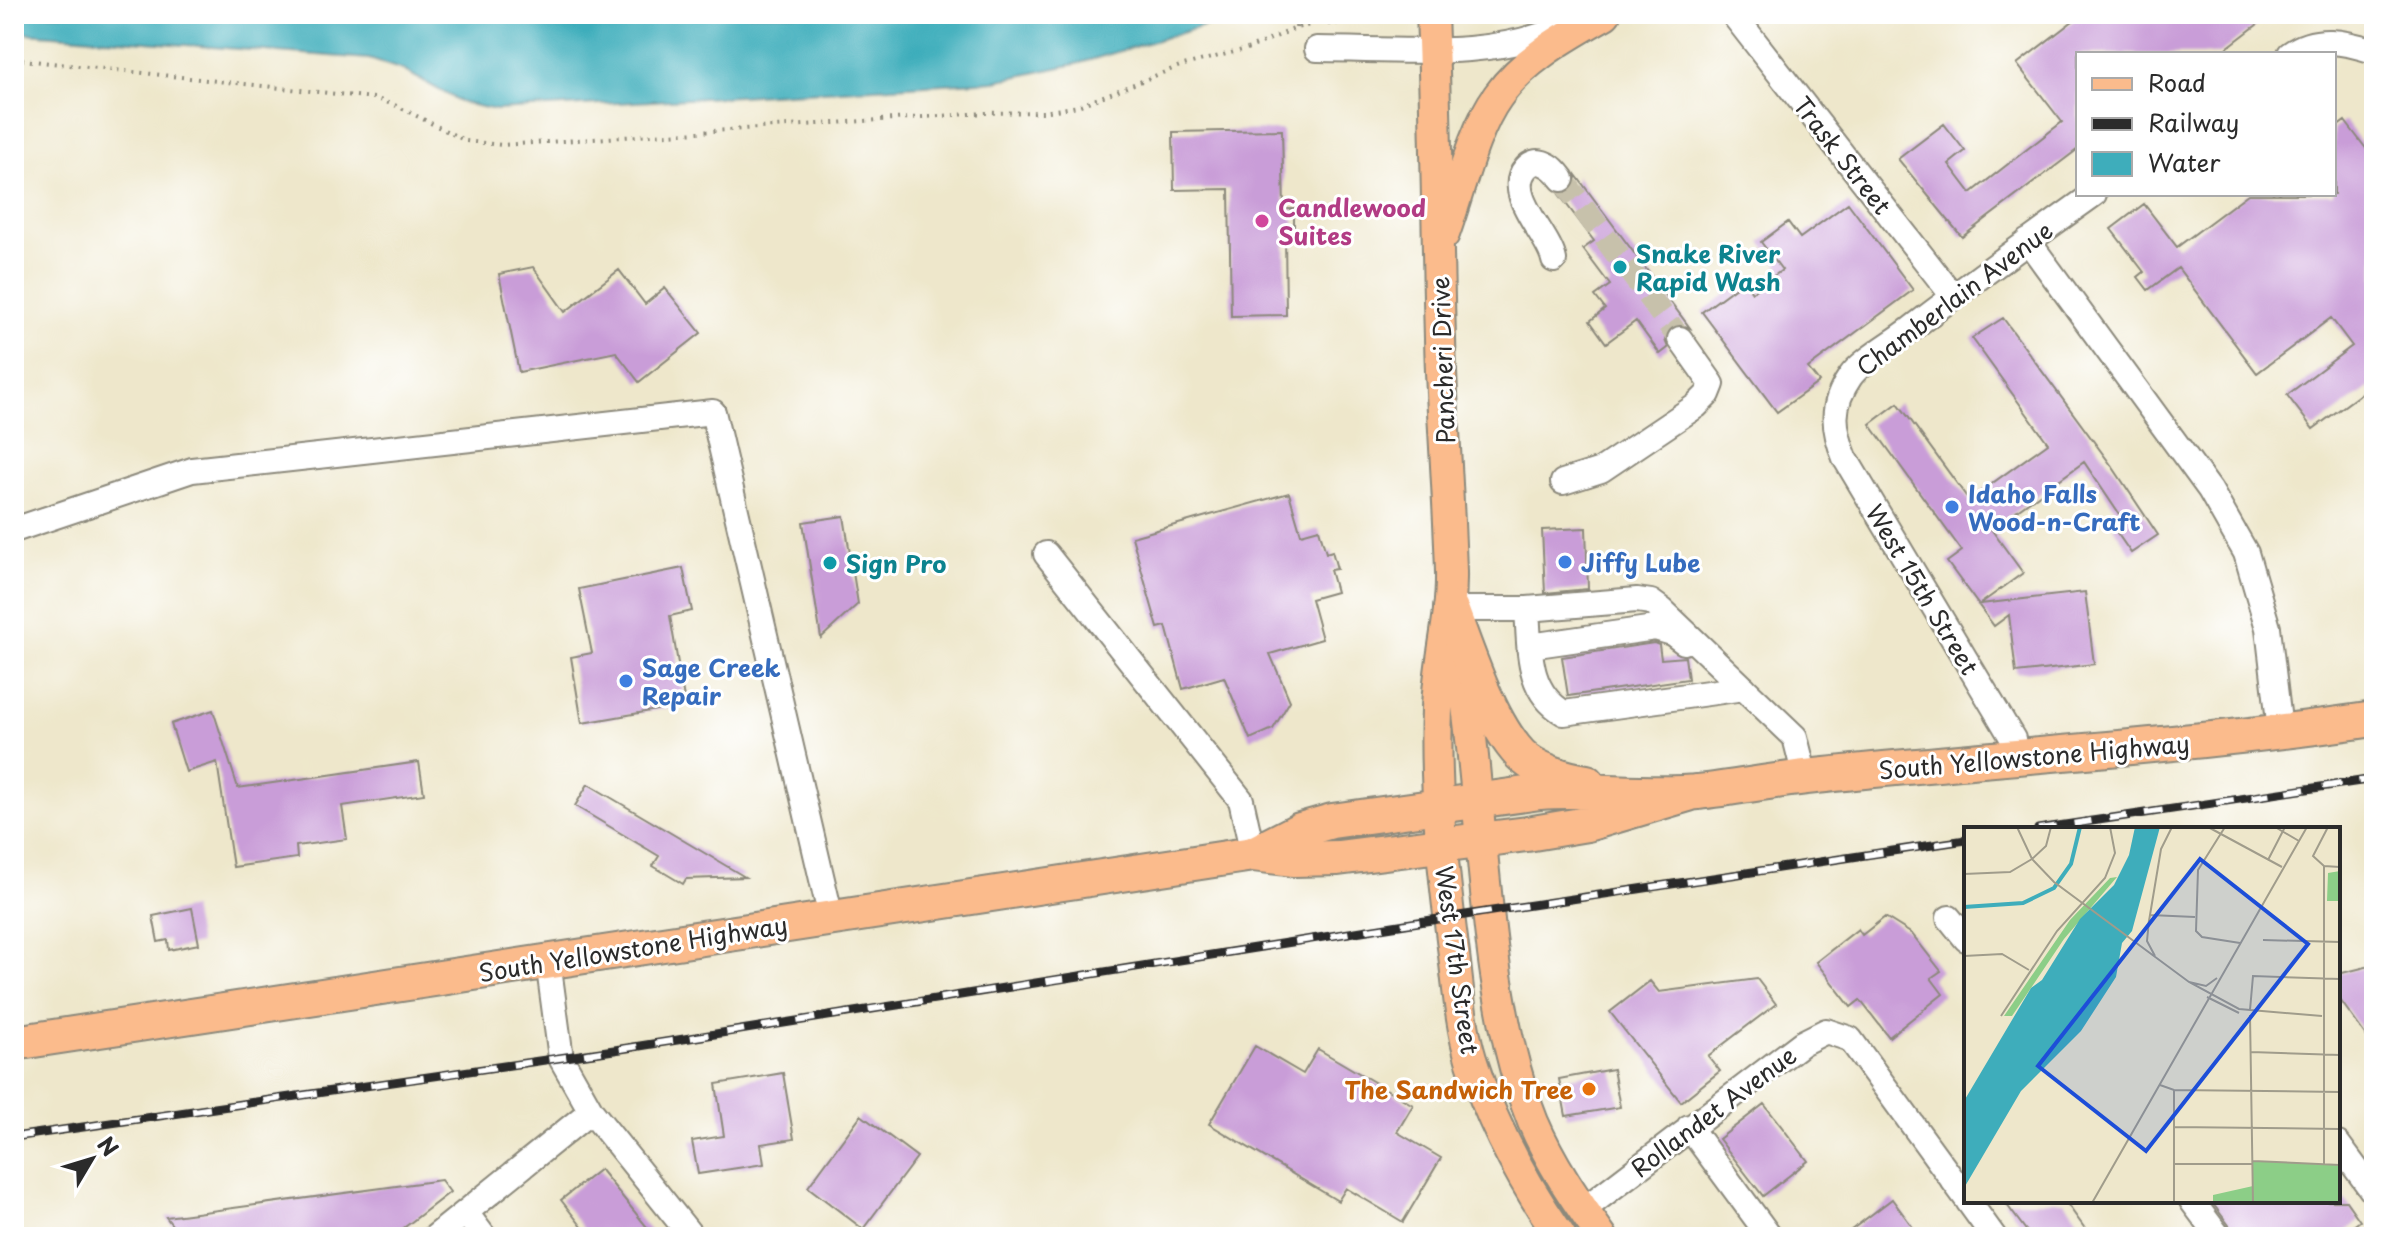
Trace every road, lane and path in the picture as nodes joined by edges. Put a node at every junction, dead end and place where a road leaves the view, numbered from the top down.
1 (1297, 14) edge
2 (1379, 14) edge
3 (1432, 14) edge
4 (1590, 14) edge
5 (1605, 14) edge
6 (1733, 14) edge
7 (1296, 28) junction
8 (1317, 49) dead end
9 (1434, 49) junction
10 (2374, 51) edge
11 (2293, 52) edge
12 (14, 59) edge
13 (1562, 179) tunnel mouth
14 (2091, 196) edge
15 (2028, 241) junction
16 (1438, 251) junction
17 (1554, 260) dead end
18 (1953, 296) junction
19 (1680, 339) tunnel mouth
20 (1835, 417) joint
21 (1563, 482) dead end
22 (14, 530) edge
23 (1046, 554) dead end
24 (1451, 609) junction
25 (1527, 609) junction
26 (1530, 646) junction
27 (1717, 663) junction
28 (1744, 688) junction
29 (2374, 719) edge
30 (2280, 730) junction
31 (2016, 759) junction
32 (1805, 777) junction
33 (1695, 792) junction
34 (1476, 802) junction
35 (1438, 806) junction
36 (1480, 840) junction
37 (1442, 845) junction
38 (1253, 854) junction
39 (831, 918) junction
40 (1949, 918) dead end
41 (1964, 937) edge
42 (548, 961) junction
43 (14, 1043) edge
44 (591, 1111) junction
45 (1689, 1127) junction
46 (2340, 1147) edge
47 (2374, 1193) edge
48 (1964, 1196) edge
49 (1969, 1203) edge
50 (2194, 1203) edge
51 (466, 1213) junction
52 (1567, 1231) edge
53 (435, 1237) edge
54 (484, 1237) edge
55 (692, 1237) edge
56 (1602, 1237) edge
57 (1770, 1237) edge
58 (1994, 1237) edge
59 (2219, 1237) edge

1 - 7 path
2 - 7 path
3 - 9 main road, Pancheri Drive
4 - 9 street
5 - 16 main road
6 - 18 street, Trask Street
7 - 12 path
8 - 9 street
9 - 16 main road, Pancheri Drive
10 - 11 street
13 - 17 street
14 - 15 street, Chamberlain Avenue
15 - 18 street, Chamberlain Avenue
15 - 30 street
16 - 24 main road, Pancheri Drive
18 - 20 street, Chamberlain Avenue
19 - 21 street
20 - 31 street, West 15th Street
22 - 39 street
23 - 38 street
24 - 25 street
24 - 33 highway
24 - 34 main road, Pancheri Drive
24 - 35 main road, Pancheri Drive
25 - 26 street
25 - 27 street
26 - 27 street
26 - 28 street
27 - 28 street
28 - 32 street
29 - 30 highway, South Yellowstone Highway
30 - 31 highway, South Yellowstone Highway
31 - 32 highway, South Yellowstone Highway
32 - 33 highway, South Yellowstone Highway
33 - 34 highway, South Yellowstone Highway
33 - 36 highway, South Yellowstone Highway
34 - 35 highway, South Yellowstone Highway
34 - 36 main road, Pancheri Drive
35 - 37 main road, West 17th Street
35 - 38 highway, South Yellowstone Highway
36 - 37 highway, South Yellowstone Highway
36 - 52 main road, West 17th Street
37 - 38 highway, South Yellowstone Highway
37 - 52 main road, West 17th Street
38 - 39 highway, South Yellowstone Highway
39 - 42 highway, South Yellowstone Highway
40 - 41 street
42 - 43 highway, South Yellowstone Highway
42 - 44 street
44 - 51 street
44 - 55 street
45 - 48 street, Rollandet Avenue
45 - 52 street, Rollandet Avenue
45 - 57 street
46 - 47 street
49 - 58 street
50 - 59 street
51 - 53 street
51 - 54 street
52 - 56 main road, West 17th Street

